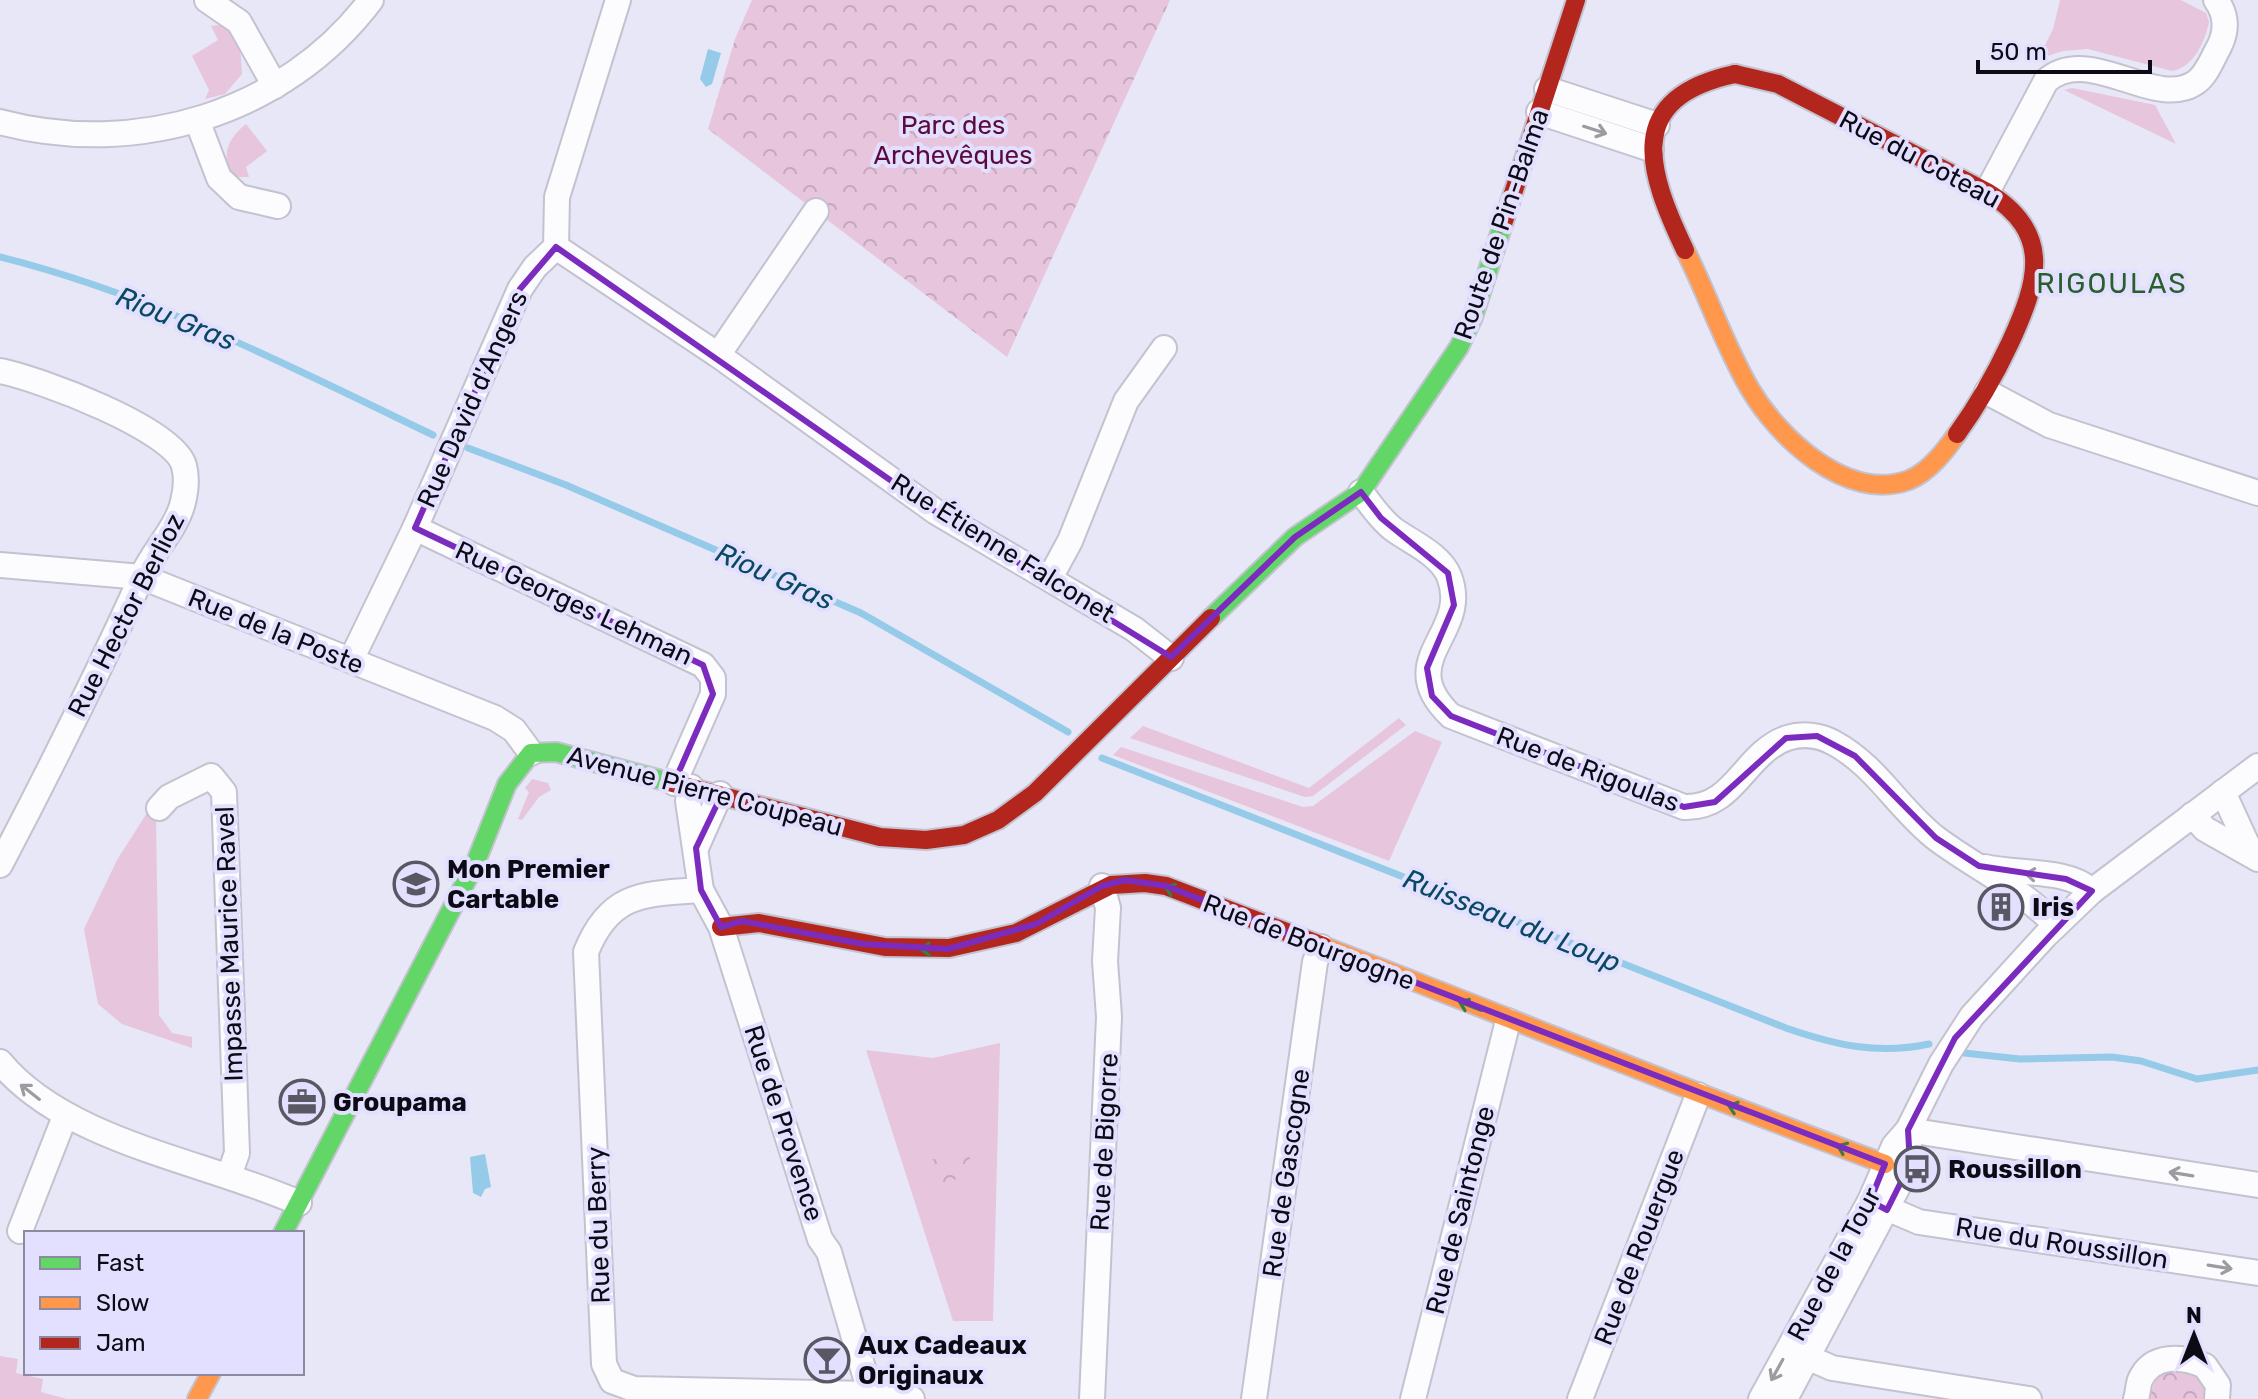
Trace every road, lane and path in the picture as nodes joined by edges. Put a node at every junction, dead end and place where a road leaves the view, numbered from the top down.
1 (207, 0) edge
2 (371, 0) edge
3 (618, 0) edge
4 (1576, 0) edge
5 (2216, 0) edge
6 (275, 86) junction
7 (1547, 89) junction
8 (1539, 112) junction
9 (197, 120) junction
10 (0, 122) edge
11 (1657, 125) junction
12 (1651, 149) junction
13 (1987, 192) junction
14 (278, 206) dead end
15 (816, 211) dead end
16 (556, 247) junction
17 (1164, 348) dead end
18 (718, 355) junction
19 (0, 371) edge
20 (1987, 392) junction
21 (1361, 492) junction
22 (2258, 493) edge
23 (415, 528) junction
24 (0, 565) edge
25 (142, 577) junction
26 (1050, 578) junction
27 (1171, 658) junction
28 (351, 660) junction
29 (1094, 735) joint
30 (531, 753) junction
31 (2258, 766) edge
32 (683, 785) junction
33 (2223, 792) junction
34 (720, 794) junction
35 (159, 808) dead end
36 (2192, 815) junction
37 (696, 848) junction
38 (2255, 857) edge
39 (0, 865) edge
40 (1979, 866) junction
41 (1102, 886) junction
42 (701, 890) junction
43 (2092, 891) junction
44 (2056, 925) junction
45 (721, 927) junction
46 (1321, 947) junction
47 (1508, 1021) junction
48 (0, 1062) edge
49 (1698, 1095) junction
50 (65, 1116) junction
51 (1908, 1130) junction
52 (1885, 1164) junction
53 (229, 1176) junction
54 (2258, 1185) edge
55 (299, 1203) junction
56 (1878, 1206) junction
57 (20, 1231) dead end
58 (284, 1231) edge
59 (2258, 1273) edge
60 (1807, 1357) junction
61 (210, 1375) edge
62 (870, 1397) edge
63 (197, 1399) edge
64 (912, 1399) edge
65 (1092, 1399) edge
66 (1254, 1399) edge
67 (1413, 1399) edge
68 (1580, 1399) edge
69 (1761, 1399) edge
70 (1785, 1399) edge
71 (2029, 1399) edge
72 (2136, 1399) edge
73 (2217, 1399) edge

1 - 6 street
2 - 6 street
3 - 16 street
4 - 7 street, Route de Pin-Balma
5 - 13 street
6 - 9 street
7 - 8 street, Route de Pin-Balma
7 - 11 street
8 -> 12 street
8 - 21 street, Route de Pin-Balma
9 - 10 street
9 - 14 street
11 - 12 street, Rue du Coteau
11 - 13 street, Rue du Coteau
12 - 20 street, Rue du Coteau
13 - 20 street, Rue du Coteau
15 - 18 street
16 - 18 street, Rue Étienne Falconet
16 - 23 street, Rue David d'Angers
17 - 26 street
18 - 26 street, Rue Étienne Falconet
19 - 25 street, Rue Hector Berlioz
20 - 22 street
21 - 27 street, Route de Pin-Balma
21 - 40 street, Rue de Rigoulas
23 - 28 street, Rue David d'Angers
23 - 32 street, Rue Georges Lehman
24 - 25 street, Rue de la Poste
25 - 28 street, Rue de la Poste
25 - 39 street, Rue Hector Berlioz
26 - 27 street, Rue Étienne Falconet
27 - 29 street, Route de Pin-Balma
28 - 30 street, Rue de la Poste
29 - 34 street, Avenue Pierre Coupeau
30 - 32 street, Avenue Pierre Coupeau
30 - 55 street, Avenue Pierre Coupeau
31 - 33 street, Rue de la Tour
32 - 34 street, Avenue Pierre Coupeau
32 - 37 street, Rue de Provence
33 - 36 street, Rue de la Tour
33 - 38 street
34 - 37 street
35 - 53 street, Impasse Maurice Ravel
36 - 38 street
36 - 43 street, Rue de la Tour
37 - 42 street, Rue de Provence
43 -> 40 street, Rue de Rigoulas
40 - 44 street, Rue de Rigoulas
41 -> 45 street, Rue de Bourgogne
46 -> 41 street, Rue de Bourgogne
41 - 65 street, Rue de Bigorre
42 - 45 street, Rue de Provence
42 - 62 street, Rue du Berry
43 - 44 street, Rue de la Tour
44 - 51 street, Rue de la Tour
45 - 62 street, Rue de Provence
47 -> 46 street, Rue de Bourgogne
46 - 66 street, Rue de Gascogne
47 - 49 street, Rue de Bourgogne
47 - 67 street, Rue de Saintonge
50 -> 48 street
52 -> 49 street, Rue de Bourgogne
49 - 68 street, Rue de Rouergue
50 - 53 street
50 - 57 street
51 - 52 street, Rue de la Tour
54 -> 51 street
51 - 56 street, Rue de la Tour
52 - 56 street, Rue de la Tour
53 - 55 street
55 - 58 street, Avenue Pierre Coupeau
56 -> 59 street, Rue du Roussillon
56 - 60 street, Rue de la Tour
56 -> 69 street, Rue de la Tour
60 - 70 street, Rue de la Tour
60 - 71 street
61 - 63 street
62 - 64 street, Rue du Berry
72 - 73 street

